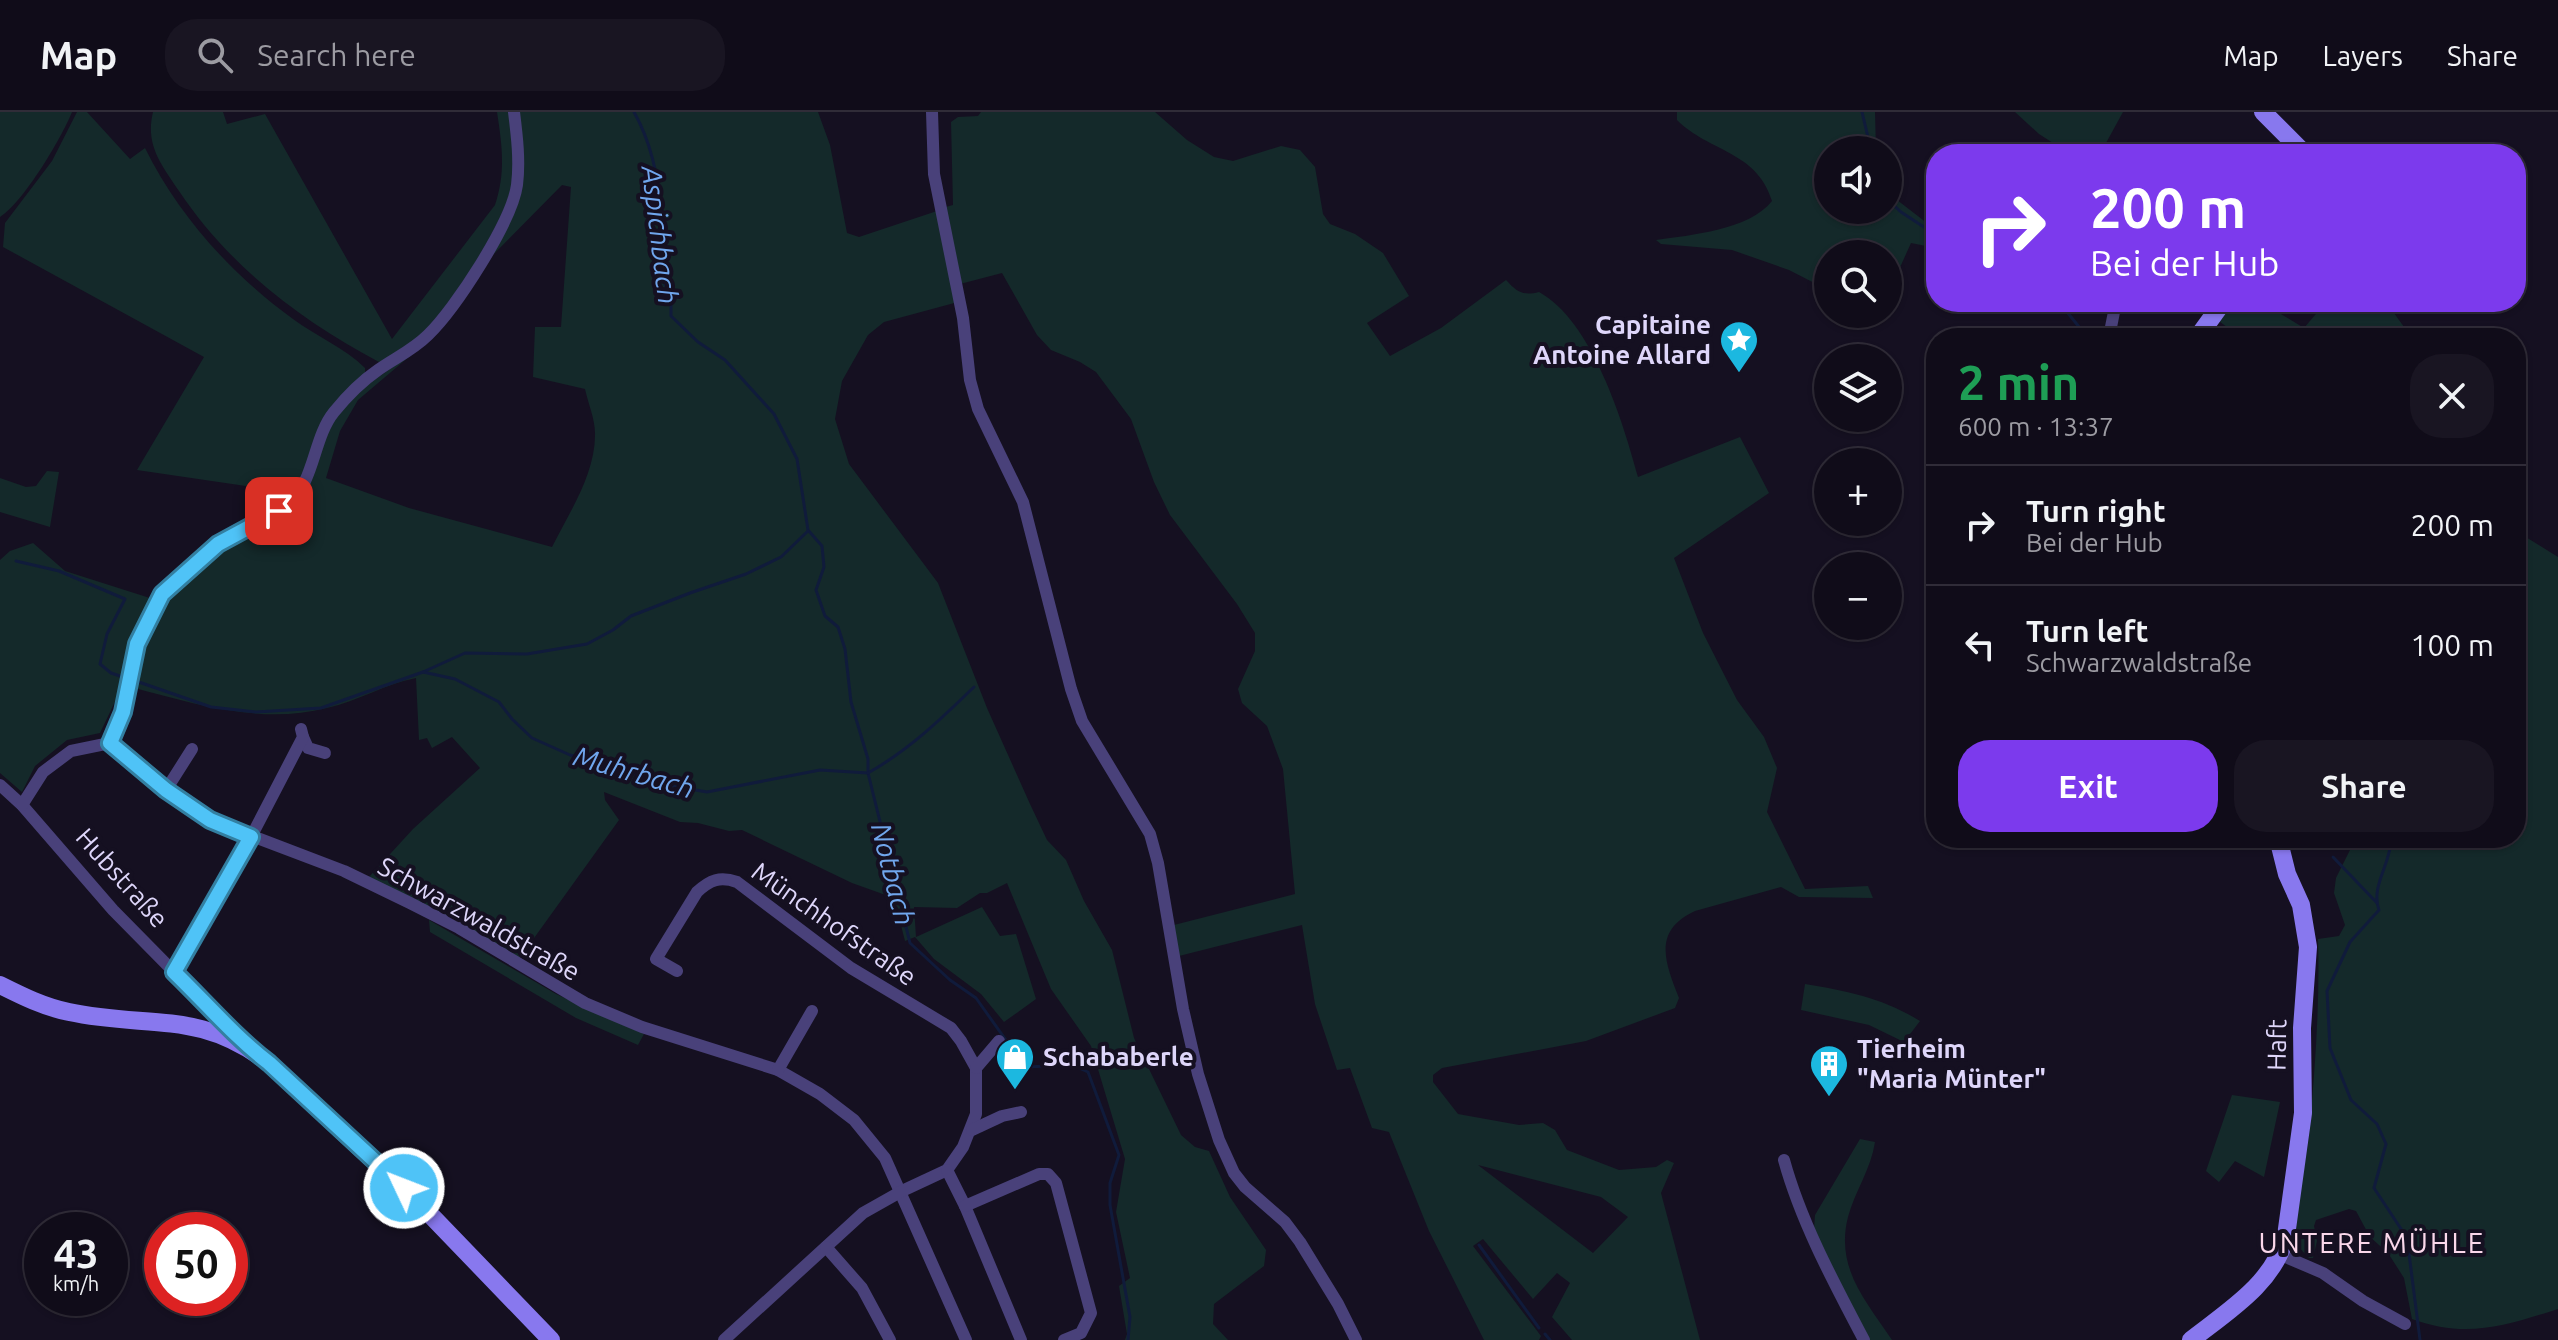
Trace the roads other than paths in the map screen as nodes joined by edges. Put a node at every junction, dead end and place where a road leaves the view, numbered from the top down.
1 (514, 112) edge
2 (932, 112) edge
3 (2263, 112) edge
4 (2295, 144) edge
5 (110, 743) junction
6 (192, 749) dead end
7 (325, 753) dead end
8 (0, 785) edge
9 (166, 790) junction
10 (22, 805) junction
11 (251, 837) junction
12 (2280, 848) edge
13 (677, 971) dead end
14 (174, 972) junction
15 (0, 985) edge
16 (812, 1011) dead end
17 (999, 1041) dead end
18 (246, 1045) junction
19 (976, 1068) junction
20 (778, 1070) junction
21 (1021, 1112) dead end
22 (972, 1130) junction
23 (1784, 1160) dead end
24 (947, 1170) junction
25 (902, 1191) junction
26 (965, 1206) junction
27 (826, 1247) junction
28 (2281, 1255) junction
29 (2405, 1324) dead end
30 (551, 1340) edge
31 (724, 1340) edge
32 (890, 1340) edge
33 (966, 1340) edge
34 (1021, 1340) edge
35 (1064, 1340) edge
36 (1356, 1340) edge
37 (1864, 1340) edge
38 (2191, 1340) edge

1 - 5 street
2 - 36 street
3 - 4 main road
5 - 9 street, Schwarzwaldstraße
5 - 10 street
6 - 9 street
7 - 11 street
8 - 10 street, Hubstraße
9 - 11 street, Schwarzwaldstraße
10 - 14 street, Hubstraße
11 - 14 street
11 - 20 street, Schwarzwaldstraße
12 - 28 main road, Haft
13 - 19 street, Münchhofstraße
14 - 18 street, Hubstraße
15 - 18 main road
16 - 20 street
17 - 19 street
18 - 30 main road, Hubstraße
19 - 22 street
20 - 25 street, Schwarzwaldstraße
21 - 22 street
22 - 24 street
23 - 37 street
24 - 25 street
24 - 26 street
25 - 27 street
25 - 33 street, Schwarzwaldstraße
26 - 34 street
26 - 35 street
27 - 31 street
27 - 32 street
28 - 29 street
28 - 38 main road, Haft

